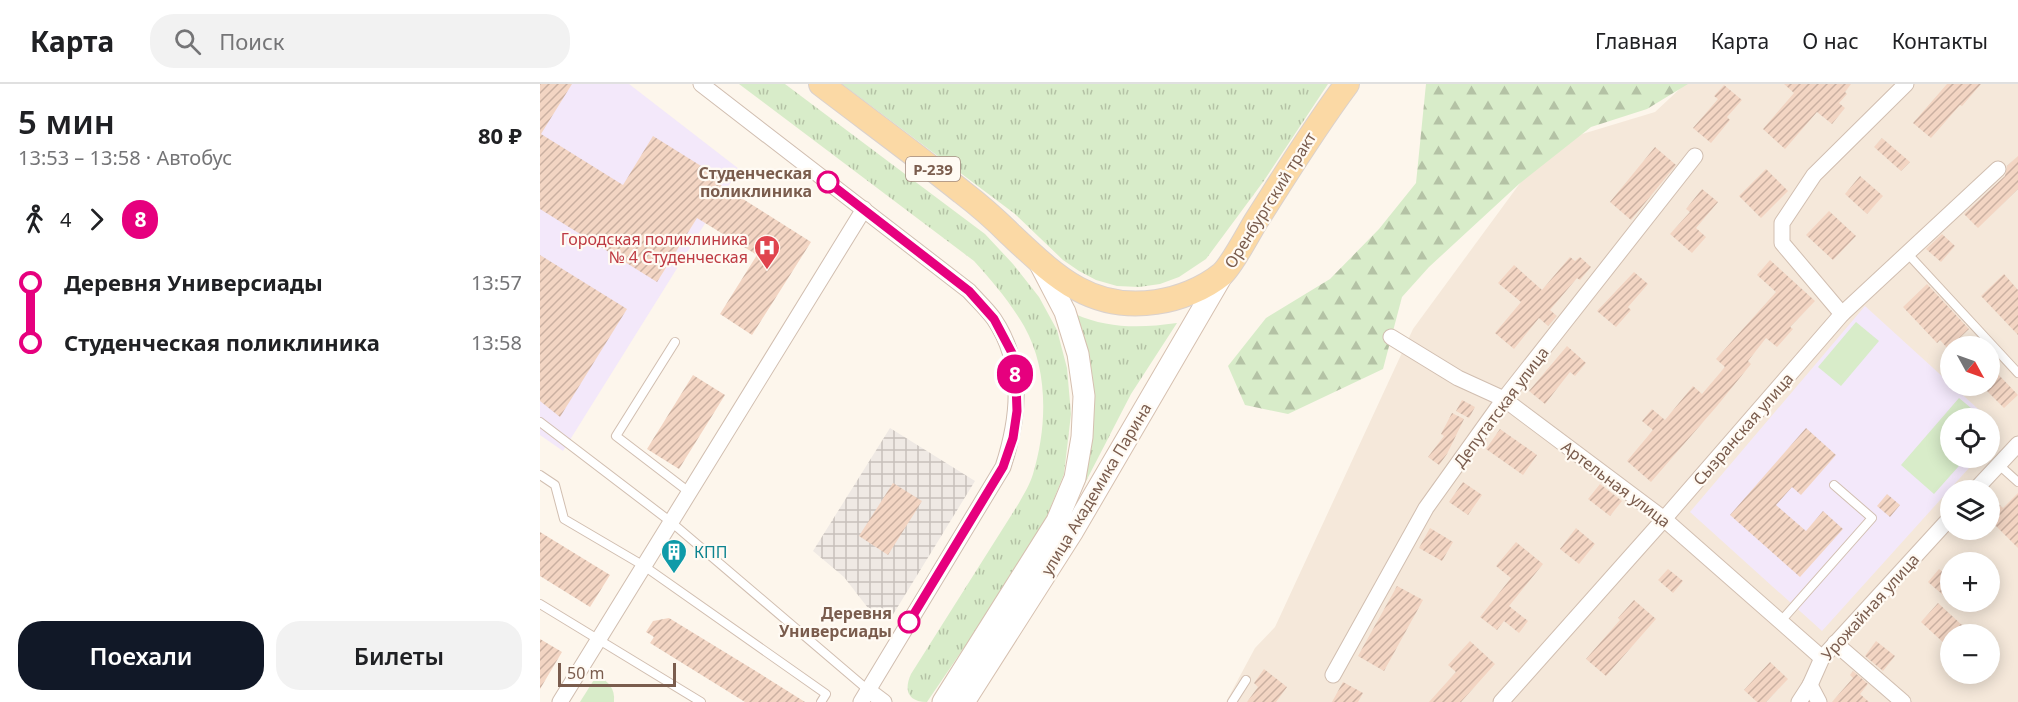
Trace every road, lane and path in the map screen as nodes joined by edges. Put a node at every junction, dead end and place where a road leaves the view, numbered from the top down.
1 (701, 84) edge
2 (821, 84) edge
3 (1347, 84) edge
4 (1906, 84) edge
5 (1695, 156) dead end
6 (1998, 169) dead end
7 (864, 209) junction
8 (1908, 254) junction
9 (1039, 262) junction
10 (1223, 273) junction
11 (1842, 314) junction
12 (1391, 337) dead end
13 (675, 342) dead end
14 (2018, 373) edge
15 (1504, 399) junction
16 (540, 422) edge
17 (2018, 444) edge
18 (2000, 464) edge
19 (2000, 466) edge
20 (1996, 468) edge
21 (540, 475) edge
22 (1985, 480) edge
23 (2018, 482) edge
24 (1834, 485) dead end
25 (689, 492) junction
26 (1664, 519) junction
27 (671, 522) junction
28 (1940, 529) edge
29 (644, 566) junction
30 (540, 604) edge
31 (1780, 621) junction
32 (599, 639) junction
33 (1835, 643) junction
34 (1822, 658) junction
35 (1333, 675) dead end
36 (1246, 680) dead end
37 (1810, 685) junction
38 (864, 696) edge
39 (560, 702) edge
40 (701, 702) edge
41 (820, 702) edge
42 (884, 702) edge
43 (944, 702) edge
44 (964, 702) edge
45 (1232, 702) edge
46 (1501, 702) edge
47 (1799, 702) edge
48 (1820, 702) edge
49 (1903, 702) edge

1 - 7 street
2 - 9 main road, Оренбургский тракт / Р-239
3 - 10 main road, Оренбургский тракт / Р-239
4 - 11 street
5 - 15 street, Депутатская улица
6 - 8 street, Сызранская улица
7 - 25 street
7 - 38 street
8 - 11 street, Сызранская улица
8 - 14 lane
9 - 10 main road, Оренбургский тракт / Р-239
9 - 43 main road, улица Академика Парина
10 - 44 main road, улица Академика Парина
11 - 26 street, Сызранская улица
12 - 15 street, Артельная улица
13 - 25 lane
15 - 26 street, Артельная улица
15 - 35 street, Депутатская улица
16 - 27 lane
17 - 18 street
19 - 23 lane
20 - 22 street
21 - 29 lane
24 - 31 lane
25 - 27 street
26 - 31 street, Артельная улица
26 - 46 street, Сызранская улица
27 - 29 street
27 - 38 lane
28 - 33 street, Урожайная улица
29 - 32 street
29 - 41 lane
30 - 32 lane
31 - 34 street, Артельная улица
32 - 39 street
32 - 40 lane
33 - 34 street, Урожайная улица
33 - 49 street
34 - 37 street, Урожайная улица
36 - 45 lane
37 - 47 street, Урожайная улица
37 - 48 street
38 - 42 street

